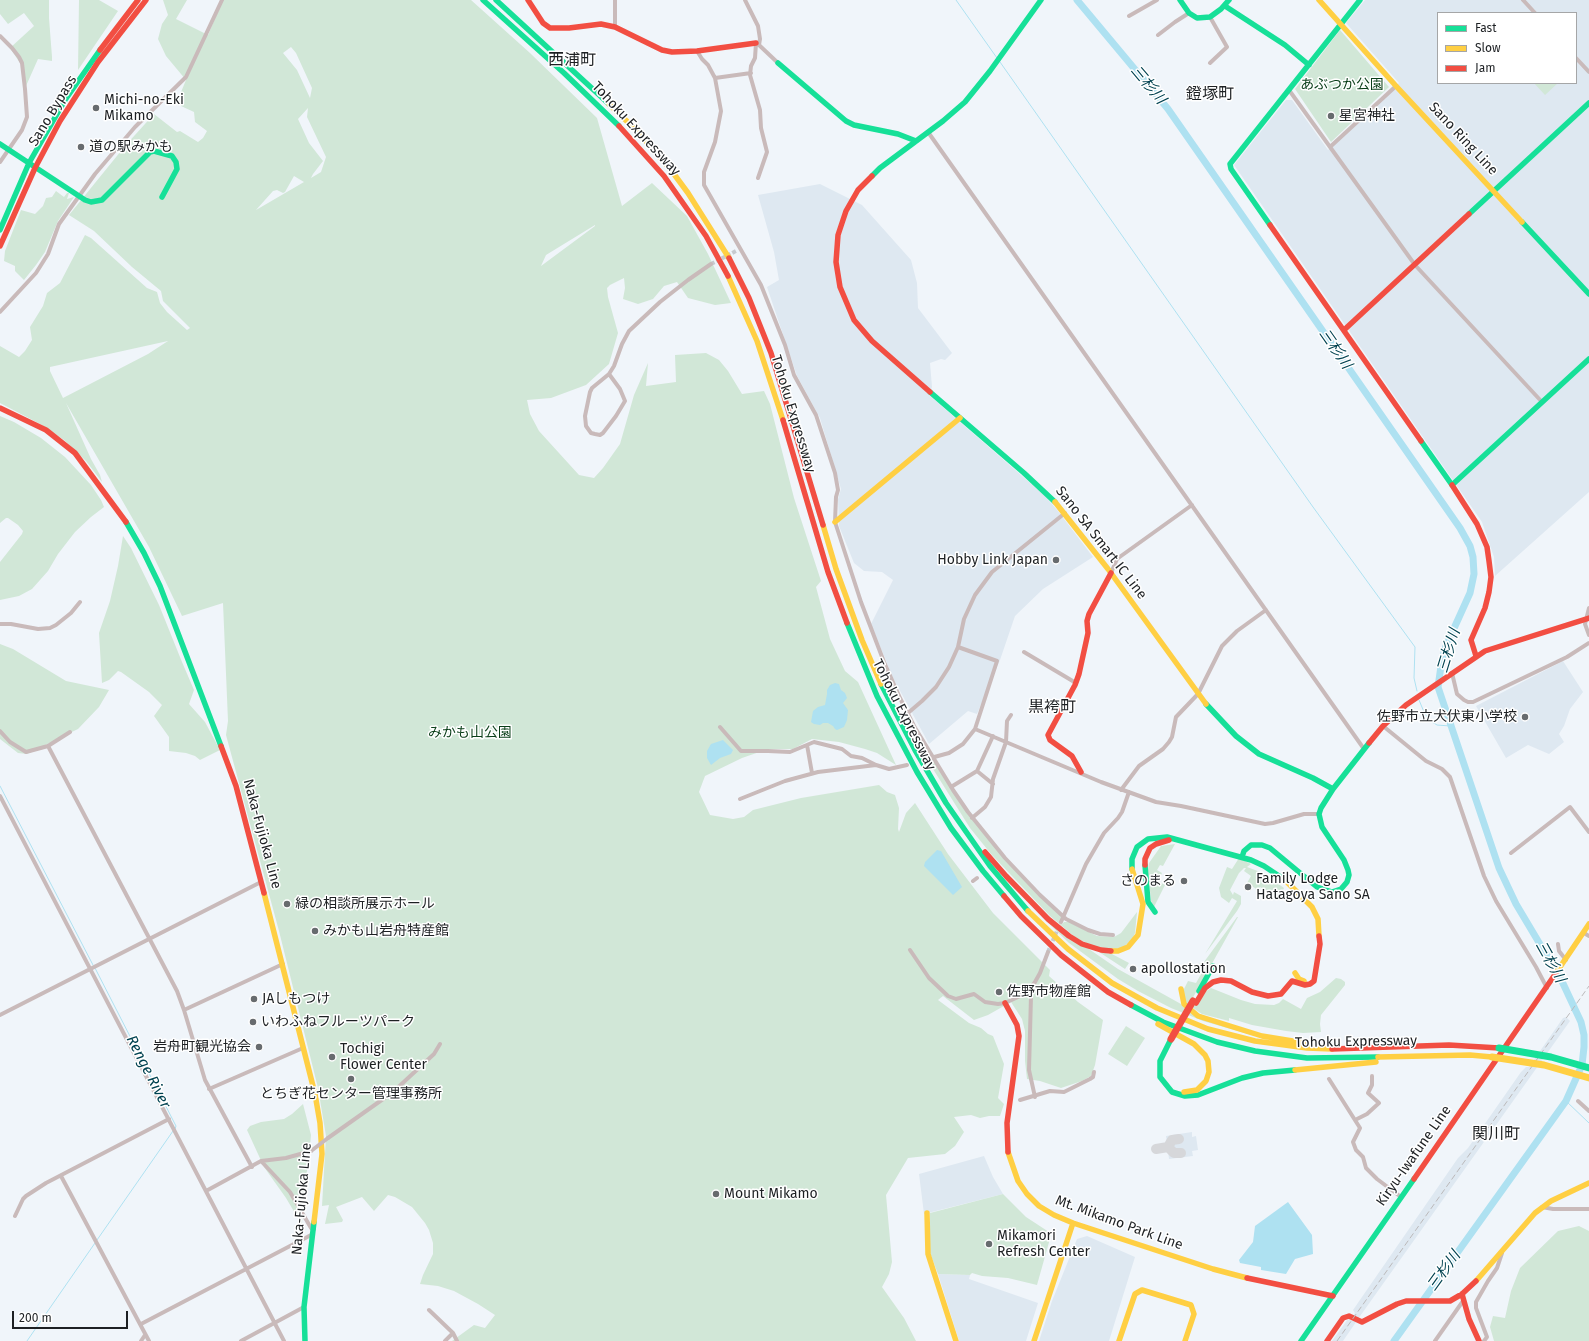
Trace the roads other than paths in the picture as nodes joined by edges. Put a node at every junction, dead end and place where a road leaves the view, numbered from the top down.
1 (138, 0) edge
2 (146, 0) edge
3 (222, 0) edge
4 (483, 0) edge
5 (496, 0) edge
6 (528, 0) edge
7 (615, 0) edge
8 (745, 0) edge
9 (1041, 0) edge
10 (1157, 0) edge
11 (1180, 0) edge
12 (1319, 0) edge
13 (1360, 0) edge
14 (1523, 0) edge
15 (1227, 3) edge
16 (1534, 12) edge
17 (1189, 13) junction
18 (1129, 16) dead end
19 (1210, 17) junction
20 (1340, 25) junction
21 (615, 27) junction
22 (1158, 35) dead end
23 (0, 36) edge
24 (758, 44) junction
25 (697, 51) junction
26 (1577, 59) edge
27 (778, 63) joint
28 (1210, 63) dead end
29 (1309, 65) junction
30 (1589, 72) edge
31 (751, 73) junction
32 (714, 78) junction
33 (1396, 86) junction
34 (1289, 90) junction
35 (1589, 103) edge
36 (928, 132) junction
37 (916, 141) junction
38 (0, 144) edge
39 (1330, 147) junction
40 (8, 150) junction
41 (0, 162) edge
42 (29, 163) junction
43 (35, 168) junction
44 (758, 178) dead end
45 (1493, 191) junction
46 (79, 196) junction
47 (162, 196) dead end
48 (0, 230) edge
49 (0, 246) edge
50 (741, 249) junction
51 (736, 251) tunnel mouth
52 (712, 264) tunnel mouth
53 (1415, 265) junction
54 (1589, 294) edge
55 (0, 312) edge
56 (1344, 330) junction
57 (1589, 359) edge
58 (609, 374) junction
59 (1542, 402) junction
60 (0, 408) edge
61 (960, 418) junction
62 (1452, 485) junction
63 (1192, 505) junction
64 (1065, 513) junction
65 (835, 522) junction
66 (1111, 573) junction
67 (80, 602) dead end
68 (1589, 608) edge
69 (1266, 610) junction
70 (1587, 619) edge
71 (0, 624) edge
72 (1589, 635) edge
73 (1589, 642) edge
74 (958, 647) junction
75 (1024, 652) dead end
76 (1476, 656) junction
77 (1452, 673) junction
78 (1076, 683) junction
79 (1198, 694) junction
80 (908, 713) junction
81 (1011, 715) dead end
82 (1383, 726) junction
83 (720, 727) dead end
84 (975, 729) junction
85 (0, 731) edge
86 (70, 732) dead end
87 (993, 736) junction
88 (2, 738) edge
89 (1006, 742) junction
90 (807, 745) junction
91 (48, 746) junction
92 (1364, 749) junction
93 (933, 758) junction
94 (927, 759) dead end
95 (876, 765) junction
96 (907, 765) dead end
97 (978, 771) junction
98 (1081, 772) junction
99 (812, 773) junction
100 (993, 784) junction
101 (951, 787) junction
102 (1332, 789) junction
103 (1121, 790) junction
104 (1129, 792) junction
105 (0, 796) edge
106 (740, 799) dead end
107 (1319, 814) junction
108 (972, 818) junction
109 (958, 822) junction
110 (1589, 832) edge
111 (1174, 840) junction
112 (1511, 853) dead end
113 (1242, 856) junction
114 (1005, 858) junction
115 (999, 863) dead end
116 (261, 882) junction
117 (1155, 912) dead end
118 (1063, 916) junction
119 (1061, 922) tunnel mouth
120 (1589, 924) edge
121 (1586, 934) edge
122 (1114, 935) dead end
123 (1319, 936) junction
124 (150, 939) junction
125 (1558, 944) dead end
126 (910, 950) dead end
127 (1048, 952) tunnel mouth
128 (1564, 962) junction
129 (283, 964) junction
130 (1213, 966) dead end
131 (93, 968) junction
132 (1295, 974) dead end
133 (1097, 984) junction
134 (1548, 986) junction
135 (1182, 989) dead end
136 (1029, 990) junction
137 (1194, 1002) junction
138 (1005, 1003) junction
139 (184, 1010) junction
140 (0, 1015) edge
141 (1172, 1040) junction
142 (440, 1044) dead end
143 (303, 1048) junction
144 (1349, 1049) junction
145 (1426, 1054) junction
146 (1589, 1068) edge
147 (1094, 1072) dead end
148 (1372, 1076) dead end
149 (1589, 1078) edge
150 (1329, 1079) dead end
151 (209, 1089) junction
152 (1035, 1097) junction
153 (1020, 1100) dead end
154 (1578, 1101) dead end
155 (1589, 1112) edge
156 (169, 1119) junction
157 (1355, 1120) junction
158 (261, 1161) junction
159 (252, 1166) junction
160 (61, 1176) junction
161 (1589, 1183) edge
162 (206, 1191) junction
163 (1401, 1198) junction
164 (1542, 1207) junction
165 (1589, 1209) edge
166 (927, 1213) dead end
167 (15, 1216) dead end
168 (1073, 1223) junction
169 (314, 1232) junction
170 (1503, 1250) junction
171 (247, 1269) junction
172 (1332, 1296) junction
173 (1463, 1298) junction
174 (304, 1307) junction
175 (429, 1310) dead end
176 (274, 1323) junction
177 (140, 1324) junction
178 (453, 1333) junction
179 (145, 1335) junction
180 (141, 1341) edge
181 (149, 1341) edge
182 (241, 1341) edge
183 (284, 1341) edge
184 (305, 1341) edge
185 (445, 1341) edge
186 (456, 1341) edge
187 (956, 1341) edge
188 (1034, 1341) edge
189 (1119, 1341) edge
190 (1185, 1341) edge
191 (1301, 1341) edge
192 (1327, 1341) edge
193 (1435, 1341) edge
194 (1479, 1341) edge
195 (1484, 1341) edge

1 - 42 main road, Sano Bypass
2 - 43 main road, Sano Bypass
3 - 46 street
4 - 133 main road, Tohoku Expressway
5 - 109 main road, Tohoku Expressway
6 - 21 main road
7 - 21 street
8 - 24 street
9 - 36 main road, Sano SA Smart IC Line
10 - 18 street
11 - 17 main road
12 - 20 main road, Sano Ring Line
13 - 20 main road
14 - 16 street
15 - 19 main road
15 - 29 main road
17 - 19 main road
17 - 22 street
19 - 28 street
20 - 29 main road
20 - 33 main road, Sano Ring Line
21 - 25 main road
23 - 40 street
24 - 25 main road
24 - 27 street
24 - 31 street
25 - 32 street
26 - 30 street
27 - 37 main road
29 - 34 main road
31 - 32 street
31 - 44 street
32 - 50 street
33 - 39 street
33 - 45 main road, Sano Ring Line
34 - 39 street
34 - 56 main road
35 - 45 main road
36 - 37 main road, Sano SA Smart IC Line
36 - 63 street
37 - 61 main road, Sano SA Smart IC Line
38 - 40 main road
39 - 53 street
40 - 41 street
40 - 42 main road
42 - 43 main road
42 - 48 main road, Sano Bypass
43 - 46 main road
43 - 49 main road, Sano Bypass
45 - 53 main road
45 - 54 main road, Sano Ring Line
46 - 47 main road
46 - 55 street
50 - 51 street
50 - 65 street
52 - 58 street
53 - 56 main road
53 - 59 street
56 - 62 main road
57 - 59 main road
58 - 58 street
59 - 62 main road
60 - 116 main road, Naka-Fujioka Line
61 - 64 main road, Sano SA Smart IC Line
61 - 65 main road
62 - 76 main road
63 - 66 street
63 - 69 street
64 - 66 main road, Sano SA Smart IC Line
64 - 74 street
65 - 80 street
66 - 78 main road
66 - 79 main road, Sano SA Smart IC Line
67 - 71 street
68 - 70 street
69 - 79 street
69 - 92 street
70 - 72 street
70 - 76 main road
73 - 77 street
74 - 80 street
74 - 84 street
75 - 78 street
76 - 77 main road
77 - 82 main road
78 - 98 main road
79 - 102 main road, Sano SA Smart IC Line
79 - 103 street
80 - 93 street
81 - 89 street
82 - 92 main road
82 - 134 street
83 - 90 street
84 - 87 street
84 - 93 street
85 - 88 street
86 - 91 street
87 - 89 street
87 - 97 street
88 - 91 street
89 - 98 street
89 - 100 street
90 - 95 street
90 - 99 street
91 - 124 street
92 - 102 main road
93 - 94 street
93 - 101 street
95 - 96 street
95 - 99 street
97 - 100 street
97 - 101 street
98 - 103 street
99 - 106 street
100 - 108 street
101 - 108 street
102 - 107 main road
103 - 104 street
104 - 107 street
104 - 118 street
105 - 131 street
107 - 113 main road
108 - 114 street
109 - 111 main road
109 - 144 main road, Tohoku Expressway
110 - 112 street
111 - 113 main road
111 - 117 main road
113 - 123 main road
114 - 115 street
114 - 118 street
116 - 124 street
116 - 129 main road, Naka-Fujioka Line
118 - 119 street
118 - 122 street
120 - 121 main road
121 - 128 main road
123 - 132 main road
123 - 137 main road
124 - 131 street
124 - 139 street
125 - 128 street
126 - 138 street
127 - 136 street
128 - 134 main road, Kiryu-Iwafune Line
129 - 139 street
129 - 143 main road, Naka-Fujioka Line
130 - 137 main road
131 - 140 street
131 - 156 street
133 - 141 main road
133 - 145 main road, Tohoku Expressway
134 - 163 main road, Kiryu-Iwafune Line
135 - 144 main road
136 - 138 street
136 - 152 street
137 - 141 main road
138 - 168 main road, Mt. Mikamo Park Line
139 - 151 street
141 - 145 main road
142 - 158 street, bridge
143 - 151 street
143 - 169 main road, Naka-Fujioka Line
144 - 146 main road, Tohoku Expressway, bridge
145 - 149 main road, Tohoku Expressway, bridge
147 - 152 street
148 - 157 street
150 - 157 street
151 - 159 street
152 - 153 street
154 - 155 street
156 - 160 street
156 - 162 street
157 - 163 street
158 - 159 street
158 - 169 street
159 - 162 street
160 - 167 street
160 - 177 street
161 - 164 main road
162 - 171 street
163 - 172 main road, Kiryu-Iwafune Line
164 - 165 street
164 - 170 main road
166 - 187 main road
168 - 172 main road, Mt. Mikamo Park Line
168 - 188 main road
169 - 171 street
169 - 174 main road, Naka-Fujioka Line
170 - 173 main road
170 - 195 street
171 - 176 street
171 - 177 street
172 - 191 main road, Kiryu-Iwafune Line
173 - 192 main road
173 - 193 street
173 - 194 main road
174 - 176 street
174 - 184 main road, Naka-Fujioka Line
175 - 178 street
176 - 182 street
176 - 183 street
177 - 179 street
178 - 185 street
178 - 186 street
179 - 180 street
179 - 181 street
189 - 190 main road

